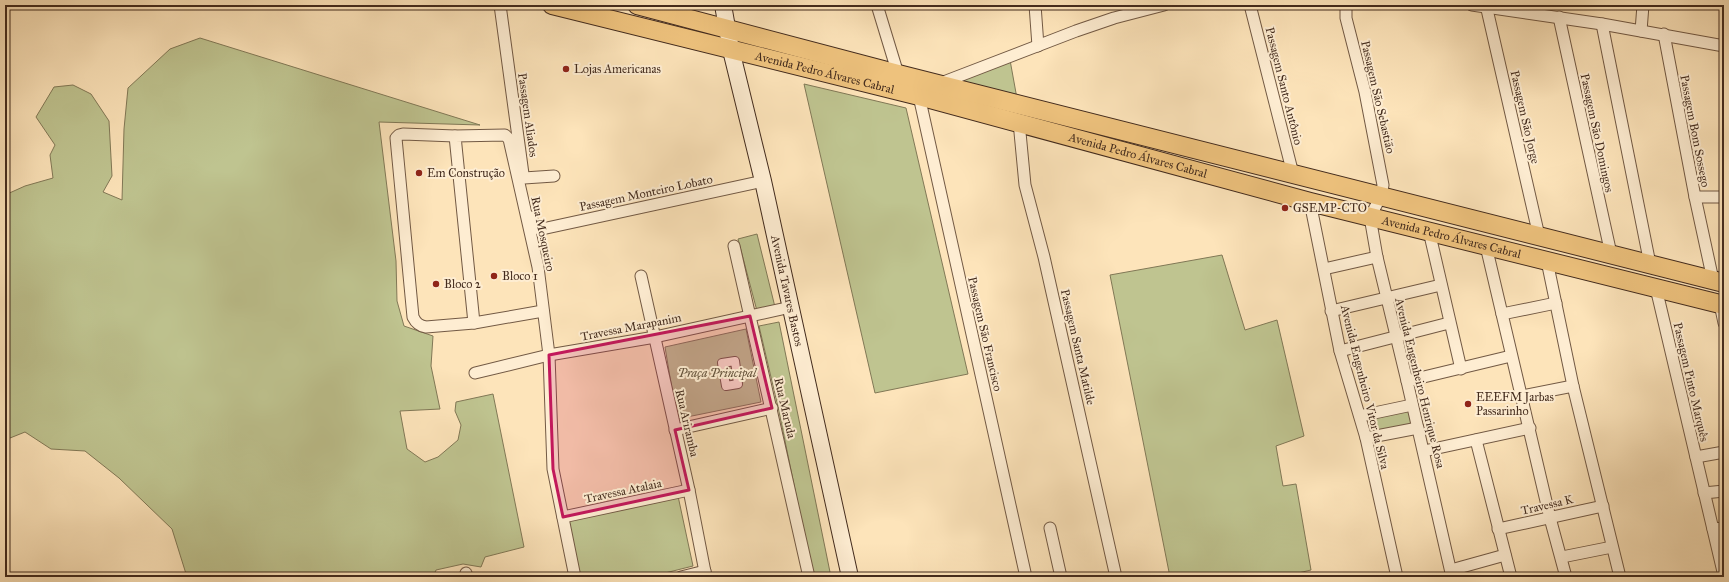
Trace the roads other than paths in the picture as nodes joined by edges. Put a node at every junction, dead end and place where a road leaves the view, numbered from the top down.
1 (500, 5) edge
2 (552, 5) edge
3 (637, 5) edge
4 (723, 5) edge
5 (878, 5) edge
6 (1035, 5) edge
7 (1164, 5) edge
8 (1250, 5) edge
9 (1346, 5) edge
10 (1472, 5) edge
11 (1644, 5) edge
12 (1486, 6) edge
13 (1558, 17) junction
14 (1602, 24) junction
15 (728, 30) junction
16 (1641, 31) junction
17 (1664, 34) junction
18 (1038, 46) junction
19 (1724, 46) edge
20 (732, 50) junction
21 (898, 74) junction
22 (941, 83) junction
23 (919, 96) junction
24 (1019, 122) junction
25 (455, 136) junction
26 (1293, 174) junction
27 (554, 176) dead end
28 (524, 178) junction
29 (763, 181) junction
30 (1381, 196) junction
31 (1724, 197) edge
32 (1695, 198) junction
33 (1310, 202) junction
34 (1370, 217) junction
35 (535, 228) joint
36 (1429, 231) junction
37 (1539, 236) junction
38 (734, 246) dead end
39 (1486, 246) junction
40 (1611, 254) junction
41 (1377, 257) junction
42 (1547, 261) junction
43 (1650, 264) junction
44 (1324, 269) junction
45 (642, 276) dead end
46 (1719, 281) edge
47 (1441, 286) junction
48 (1656, 288) junction
49 (1386, 298) junction
50 (1556, 303) junction
51 (1722, 304) edge
52 (791, 307) junction
53 (543, 311) junction
54 (1331, 311) junction
55 (1502, 314) junction
56 (750, 316) junction
57 (474, 323) junction
58 (1450, 323) junction
59 (1724, 323) edge
60 (1396, 336) junction
61 (655, 337) junction
62 (1340, 351) junction
63 (549, 355) junction
64 (1511, 356) junction
65 (1461, 369) junction
66 (475, 373) dead end
67 (1407, 381) junction
68 (1573, 386) junction
69 (1522, 396) junction
70 (1412, 405) junction
71 (772, 408) junction
72 (1360, 416) junction
73 (1418, 428) junction
74 (1530, 428) junction
75 (675, 430) junction
76 (1366, 438) junction
77 (1476, 440) junction
78 (1424, 451) junction
79 (1724, 452) edge
80 (1696, 457) junction
81 (689, 490) junction
82 (1724, 491) edge
83 (1704, 493) junction
84 (1603, 506) junction
85 (563, 517) junction
86 (1550, 518) junction
87 (1050, 528) dead end
88 (1498, 529) junction
89 (1718, 529) edge
90 (1612, 547) junction
91 (1505, 555) junction
92 (1562, 557) junction
93 (1723, 570) edge
94 (1452, 573) edge
95 (706, 574) edge
96 (575, 577) edge
97 (681, 577) edge
98 (809, 577) edge
99 (850, 577) edge
100 (1026, 577) edge
101 (1060, 577) edge
102 (1116, 577) edge
103 (1397, 577) edge
104 (1511, 577) edge
105 (1566, 577) edge
106 (1620, 577) edge

1 - 28 street, Passagem Aliados
2 - 20 main road, Avenida Pedro Álvares Cabral
3 - 15 main road, Avenida Pedro Álvares Cabral
4 - 15 main road, Avenida Tavares Bastos
5 - 21 street
6 - 18 street
7 - 18 street
8 - 26 street, Passagem Santo Antônio
9 - 30 street, Passagem São Sebastião
10 - 12 street
11 - 16 street
12 - 13 street
12 - 37 street, Passagem São Jorge
13 - 14 street
13 - 40 street, Passagem São Domingos
14 - 16 street
14 - 43 street
15 - 20 main road, Avenida Tavares Bastos
15 - 21 main road, Avenida Pedro Álvares Cabral
16 - 17 street
17 - 19 street
17 - 32 street, Passagem Bom Sossego
18 - 22 street
20 - 23 main road, Avenida Pedro Álvares Cabral
20 - 29 main road, Avenida Tavares Bastos
21 - 22 main road, Avenida Pedro Álvares Cabral
22 - 26 main road, Avenida Pedro Álvares Cabral
23 - 24 main road, Avenida Pedro Álvares Cabral
23 - 100 street, Passagem São Francisco
24 - 33 main road, Avenida Pedro Álvares Cabral
24 - 102 street, Passagem Santa Matilde
25 - 53 street, Rua Mosqueiro
25 - 57 street
25 - 57 street, Rua Mosqueiro
26 - 30 main road, Avenida Pedro Álvares Cabral
27 - 28 street
28 - 35 street, Passagem Aliados
29 - 35 street, Passagem Monteiro Lobato
29 - 52 main road, Avenida Tavares Bastos
30 - 34 street
30 - 37 main road, Avenida Pedro Álvares Cabral
31 - 32 street
32 - 46 street, Passagem Bom Sossego
33 - 34 main road, Avenida Pedro Álvares Cabral
33 - 44 street, Avenida Engenheiro Vitor da Silva
34 - 36 main road, Avenida Pedro Álvares Cabral
34 - 41 street, Avenida Engenheiro Henrique Rosa
36 - 39 main road, Avenida Pedro Álvares Cabral
36 - 47 street
37 - 40 main road, Avenida Pedro Álvares Cabral
38 - 56 street, Rua Maruda
39 - 42 main road, Avenida Pedro Álvares Cabral
39 - 55 street
40 - 43 main road, Avenida Pedro Álvares Cabral
41 - 44 street
41 - 49 street, Avenida Engenheiro Henrique Rosa
42 - 48 main road, Avenida Pedro Álvares Cabral
42 - 50 street
43 - 46 main road, Avenida Pedro Álvares Cabral
44 - 54 street, Avenida Engenheiro Vitor da Silva
45 - 61 street, Rua Ariramba
47 - 49 street
47 - 58 street
48 - 51 main road, Avenida Pedro Álvares Cabral
48 - 80 street, Passagem Pinto Marquês
49 - 54 street
49 - 60 street, Avenida Engenheiro Henrique Rosa
50 - 55 street
50 - 68 street
51 - 59 street
52 - 56 street, Travessa Marapanim
52 - 99 main road, Avenida Tavares Bastos
53 - 57 street
53 - 63 street, Rua Mosqueiro
54 - 62 street, Avenida Engenheiro Vitor da Silva
55 - 64 street
56 - 61 street, Travessa Marapanim
56 - 71 street, Rua Maruda
58 - 60 street
58 - 65 street
60 - 62 street
60 - 67 street, Avenida Engenheiro Henrique Rosa
61 - 63 street, Travessa Marapanim
61 - 75 street, Rua Ariramba
62 - 72 street, Avenida Engenheiro Vitor da Silva
63 - 66 street, Travessa Marapanim
63 - 85 street, Rua Mosqueiro
64 - 65 street
64 - 69 street
65 - 67 street
67 - 70 street, Avenida Engenheiro Henrique Rosa
68 - 69 street
68 - 84 street
69 - 74 street
70 - 72 street
70 - 73 street, Avenida Engenheiro Henrique Rosa
71 - 75 street
71 - 98 street, Rua Maruda
72 - 76 street, Avenida Engenheiro Vitor da Silva
73 - 76 street
73 - 78 street, Avenida Engenheiro Henrique Rosa
74 - 77 street
74 - 86 street
75 - 81 street, Rua Ariramba
76 - 103 street, Avenida Engenheiro Vitor da Silva
77 - 78 street
77 - 88 street
78 - 94 street, Avenida Engenheiro Henrique Rosa
79 - 80 street
80 - 83 street, Passagem Pinto Marquês
81 - 85 street, Travessa Atalaia
81 - 95 street, Rua Ariramba
82 - 83 street
83 - 89 street, Passagem Pinto Marquês
84 - 86 street, Travessa K
84 - 90 street
85 - 96 street, Rua Mosqueiro
86 - 88 street, Travessa K
86 - 92 street
87 - 101 street
88 - 91 street
89 - 93 street, Passagem Pinto Marquês
90 - 92 street
90 - 106 street
91 - 94 street
91 - 104 street
92 - 105 street
95 - 97 street

